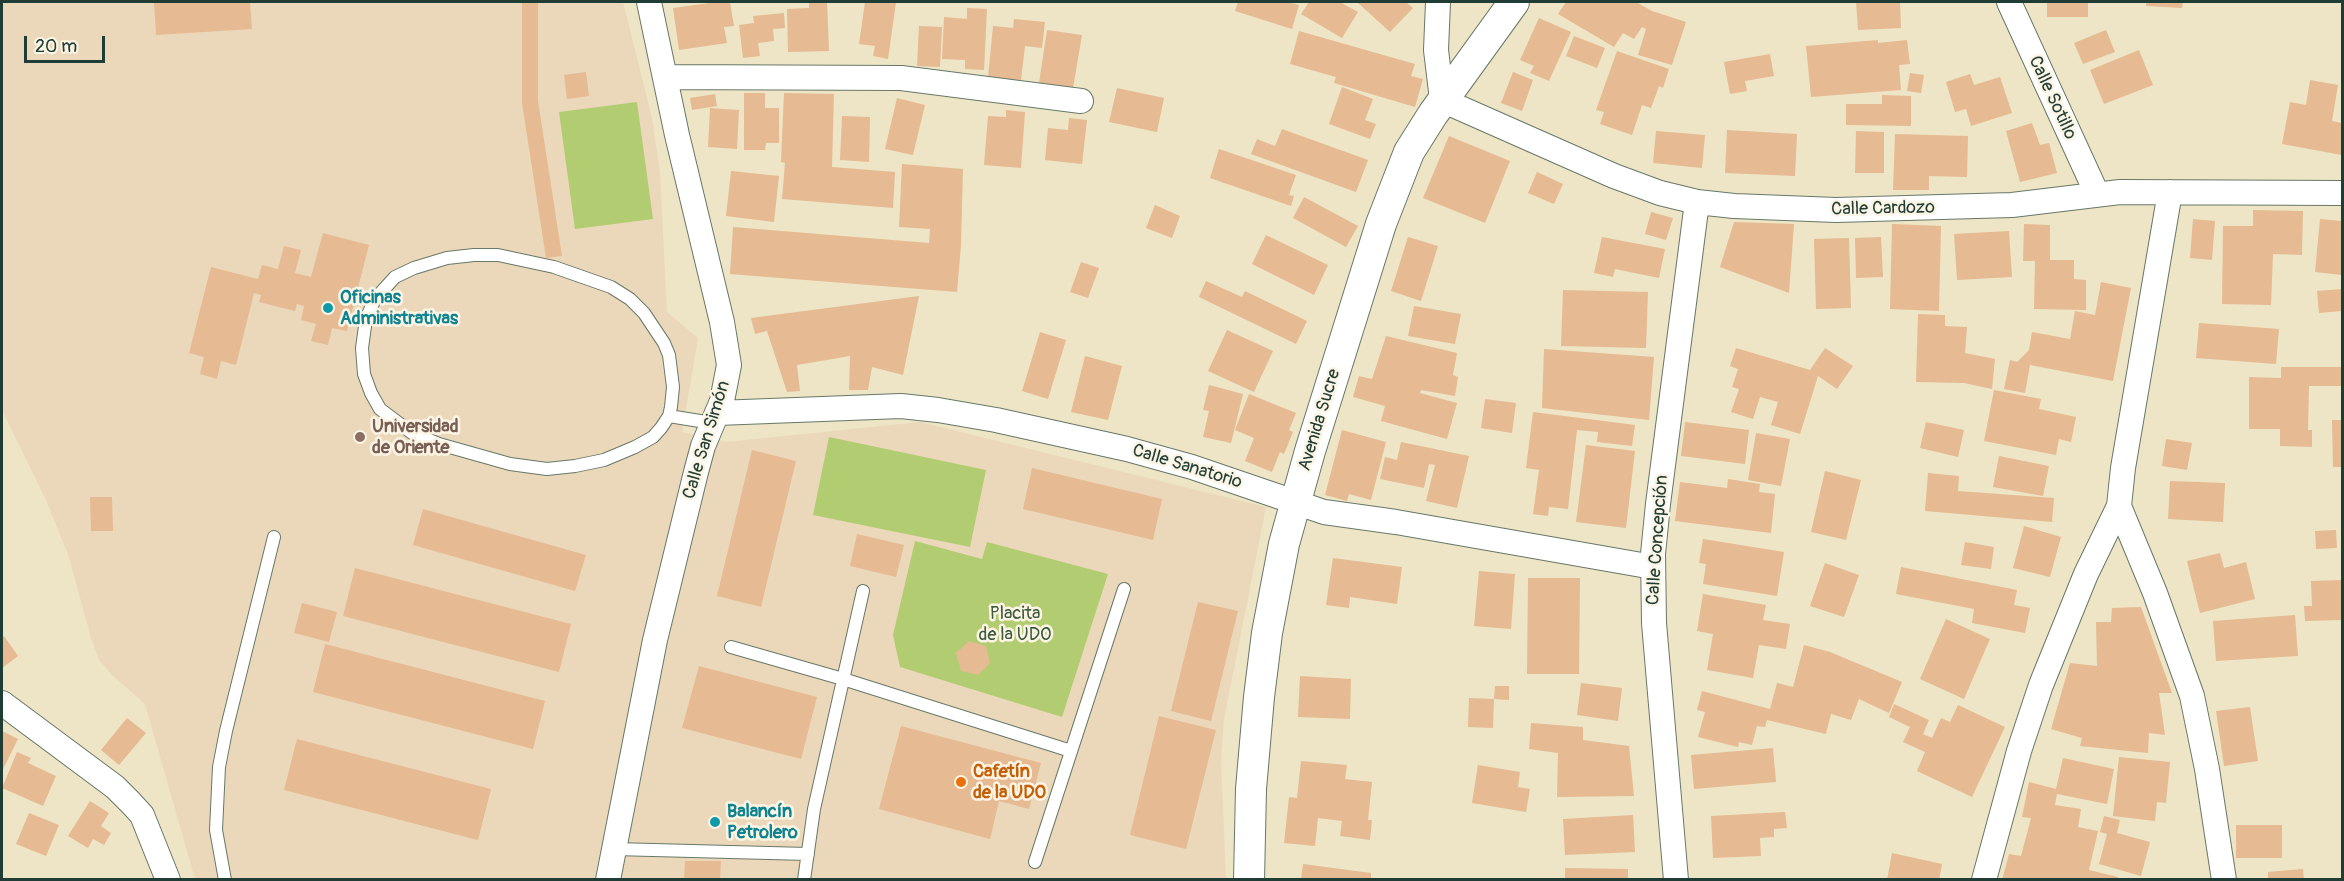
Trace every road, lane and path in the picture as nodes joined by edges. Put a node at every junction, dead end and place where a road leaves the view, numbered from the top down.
1 (649, 2) edge
2 (1438, 2) edge
3 (1514, 2) edge
4 (2009, 2) edge
5 (665, 77) junction
6 (1442, 100) junction
7 (1081, 101) dead end
8 (2170, 192) junction
9 (2343, 193) edge
10 (2097, 194) junction
11 (1697, 202) junction
12 (669, 416) junction
13 (715, 418) junction
14 (1296, 502) junction
15 (2119, 506) junction
16 (274, 537) dead end
17 (1653, 567) junction
18 (1124, 589) dead end
19 (863, 591) dead end
20 (731, 647) dead end
21 (843, 679) junction
22 (2, 703) edge
23 (1071, 751) junction
24 (614, 849) junction
25 (808, 854) junction
26 (1035, 862) dead end
27 (168, 879) edge
28 (225, 879) edge
29 (608, 879) edge
30 (804, 879) edge
31 (1250, 879) edge
32 (1676, 879) edge
33 (1984, 879) edge
34 (2224, 879) edge

1 - 5 street, Calle San Simón
2 - 6 street
3 - 6 street, Avenida Sucre
4 - 10 street, Calle Sotillo
5 - 7 street
5 - 13 street, Calle San Simón
6 - 11 street, Calle Cardozo
6 - 14 street, Avenida Sucre
8 - 9 street, Calle Cardozo
8 - 10 street, Calle Cardozo
8 - 15 street
10 - 11 street, Calle Cardozo
11 - 17 street, Calle Concepción
12 - 12 lane
12 - 13 lane
13 - 14 street, Calle Sanatorio
13 - 24 street, Calle San Simón
14 - 17 street, Calle Sanatorio
14 - 31 street, Avenida Sucre
15 - 33 street
15 - 34 street
16 - 28 lane
17 - 32 street, Calle Concepción
18 - 23 lane
19 - 21 lane
20 - 21 lane
21 - 23 lane
21 - 25 lane
22 - 27 street
23 - 26 lane
24 - 25 lane
24 - 29 street, Calle San Simón
25 - 30 lane

